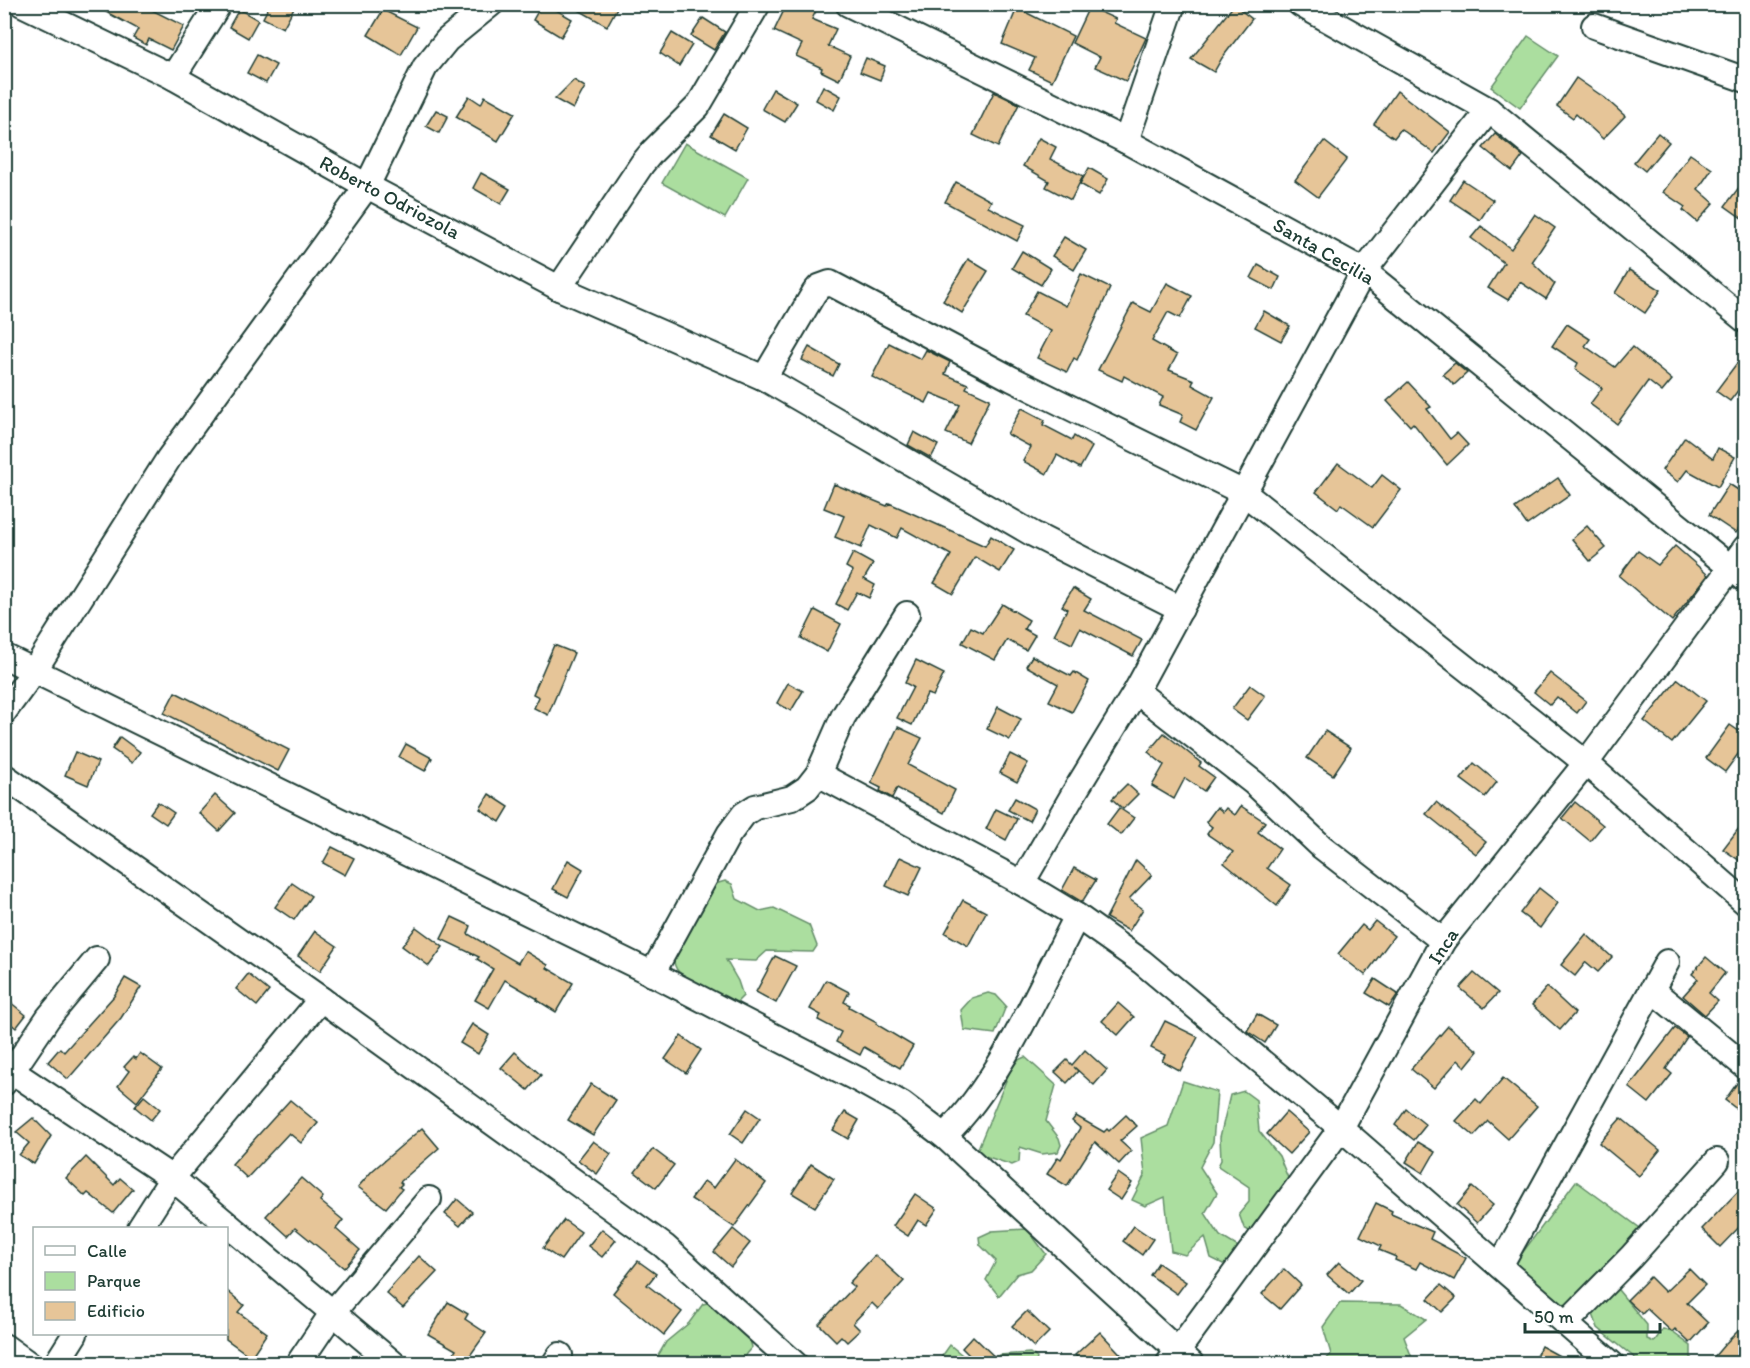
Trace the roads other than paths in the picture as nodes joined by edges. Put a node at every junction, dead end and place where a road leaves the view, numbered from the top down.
1 (22, 4) edge
2 (219, 4) edge
3 (491, 4) edge
4 (758, 4) edge
5 (848, 4) edge
6 (1173, 4) edge
7 (1300, 4) edge
8 (1594, 26) dead end
9 (173, 77) junction
10 (1746, 80) edge
11 (1489, 110) junction
12 (1126, 141) junction
13 (367, 186) junction
14 (1364, 271) junction
15 (559, 288) junction
16 (1746, 321) edge
17 (764, 378) junction
18 (1244, 492) junction
19 (1746, 547) edge
20 (1738, 574) edge
21 (1181, 609) junction
22 (907, 614) dead end
23 (4, 656) edge
24 (34, 671) junction
25 (1136, 691) junction
26 (4, 712) edge
27 (1586, 762) junction
28 (818, 774) junction
29 (4, 776) edge
30 (1022, 883) junction
31 (1746, 903) edge
32 (1077, 916) junction
33 (1443, 941) junction
34 (97, 959) dead end
35 (1667, 962) dead end
36 (652, 974) junction
37 (1652, 990) junction
38 (321, 999) junction
39 (1746, 1067) edge
40 (7, 1073) edge
41 (1341, 1128) junction
42 (944, 1136) junction
43 (1716, 1161) dead end
44 (172, 1178) junction
45 (429, 1199) dead end
46 (141, 1227) edge
47 (1500, 1266) junction
48 (333, 1312) junction
49 (1566, 1323) junction
50 (74, 1335) edge
51 (4, 1346) edge
52 (1179, 1360) edge
53 (29, 1364) edge
54 (56, 1364) edge
55 (298, 1364) edge
56 (394, 1364) edge
57 (795, 1364) edge
58 (1612, 1364) edge

1 - 9 street, Roberto Odriozola
2 - 9 street
3 - 13 street
4 - 15 street
5 - 12 street, Santa Cecilia
6 - 12 street
7 - 11 street
8 - 10 street
9 - 13 street, Roberto Odriozola
11 - 14 street
11 - 16 street
12 - 14 street, Santa Cecilia
13 - 15 street, Roberto Odriozola
13 - 24 street
14 - 18 street
14 - 20 street, Santa Cecilia
15 - 17 street, Roberto Odriozola
17 - 18 street
17 - 21 street, Roberto Odriozola
18 - 21 street
18 - 27 street
19 - 20 street, Inca
20 - 27 street, Inca
21 - 25 street
22 - 28 street
23 - 24 street
24 - 26 street
24 - 36 street
25 - 30 street
25 - 33 street
27 - 31 street
27 - 33 street, Inca
28 - 30 street
28 - 36 street
29 - 38 street
30 - 32 street
32 - 41 street
32 - 42 street
33 - 41 street, Inca
34 - 40 street
35 - 37 street
36 - 42 street
37 - 39 street
37 - 47 street
38 - 44 street
38 - 57 street
40 - 44 street
41 - 47 street
41 - 52 street, Inca
42 - 52 street
43 - 49 street
44 - 46 street
44 - 48 street
45 - 48 street
47 - 49 street
48 - 55 street
48 - 56 street
49 - 58 street
50 - 54 street
51 - 53 street

